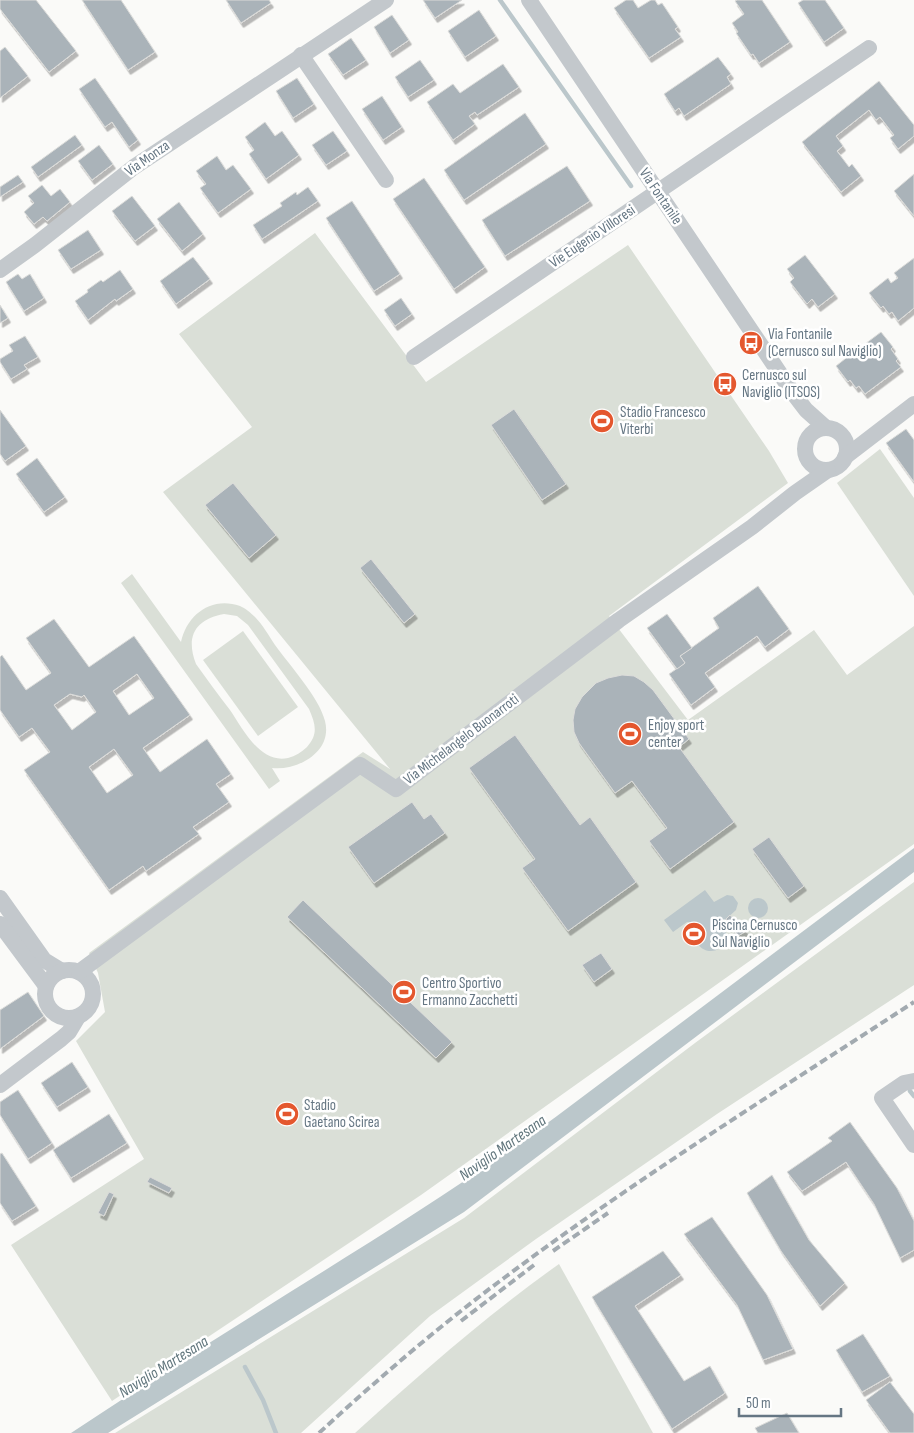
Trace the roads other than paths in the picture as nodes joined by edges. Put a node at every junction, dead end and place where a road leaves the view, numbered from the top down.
1 (386, 0) edge
2 (529, 0) edge
3 (869, 48) dead end
4 (301, 55) junction
5 (386, 180) dead end
6 (658, 191) junction
7 (0, 270) edge
8 (414, 357) dead end
9 (793, 393) junction
10 (914, 404) edge
11 (825, 427) junction
12 (878, 432) junction
13 (808, 436) junction
14 (845, 440) junction
15 (845, 457) junction
16 (808, 461) junction
17 (828, 470) junction
18 (795, 493) junction
19 (0, 898) edge
20 (0, 924) edge
21 (62, 971) junction
22 (79, 972) junction
23 (46, 986) junction
24 (58, 1017) junction
25 (78, 1017) junction
26 (51, 1047) junction
27 (914, 1082) edge
28 (0, 1085) edge
29 (914, 1145) edge

1 - 4 street, Via Monza
2 - 6 street, Via Fontanile
3 - 6 street, Vie Eugenio Villoresi
4 - 5 street
4 - 7 street, Via Monza
6 - 8 street, Vie Eugenio Villoresi
6 - 9 street, Via Fontanile
9 - 11 street, Via Fontanile
9 - 13 street, Via Fontanile
10 - 12 street
11 - 13 street
11 - 14 street
12 - 14 street
12 - 15 street
13 - 16 street
14 - 15 street
15 - 17 street
16 - 17 street
16 - 18 street, Via Michelangelo Buonarroti
17 - 18 street, Via Michelangelo Buonarroti
18 - 22 street, Via Michelangelo Buonarroti
19 - 21 street
20 - 23 street
21 - 22 street
21 - 23 street
22 - 25 street
23 - 24 street
24 - 25 street
24 - 26 street
25 - 26 street
26 - 28 street
27 - 29 street

